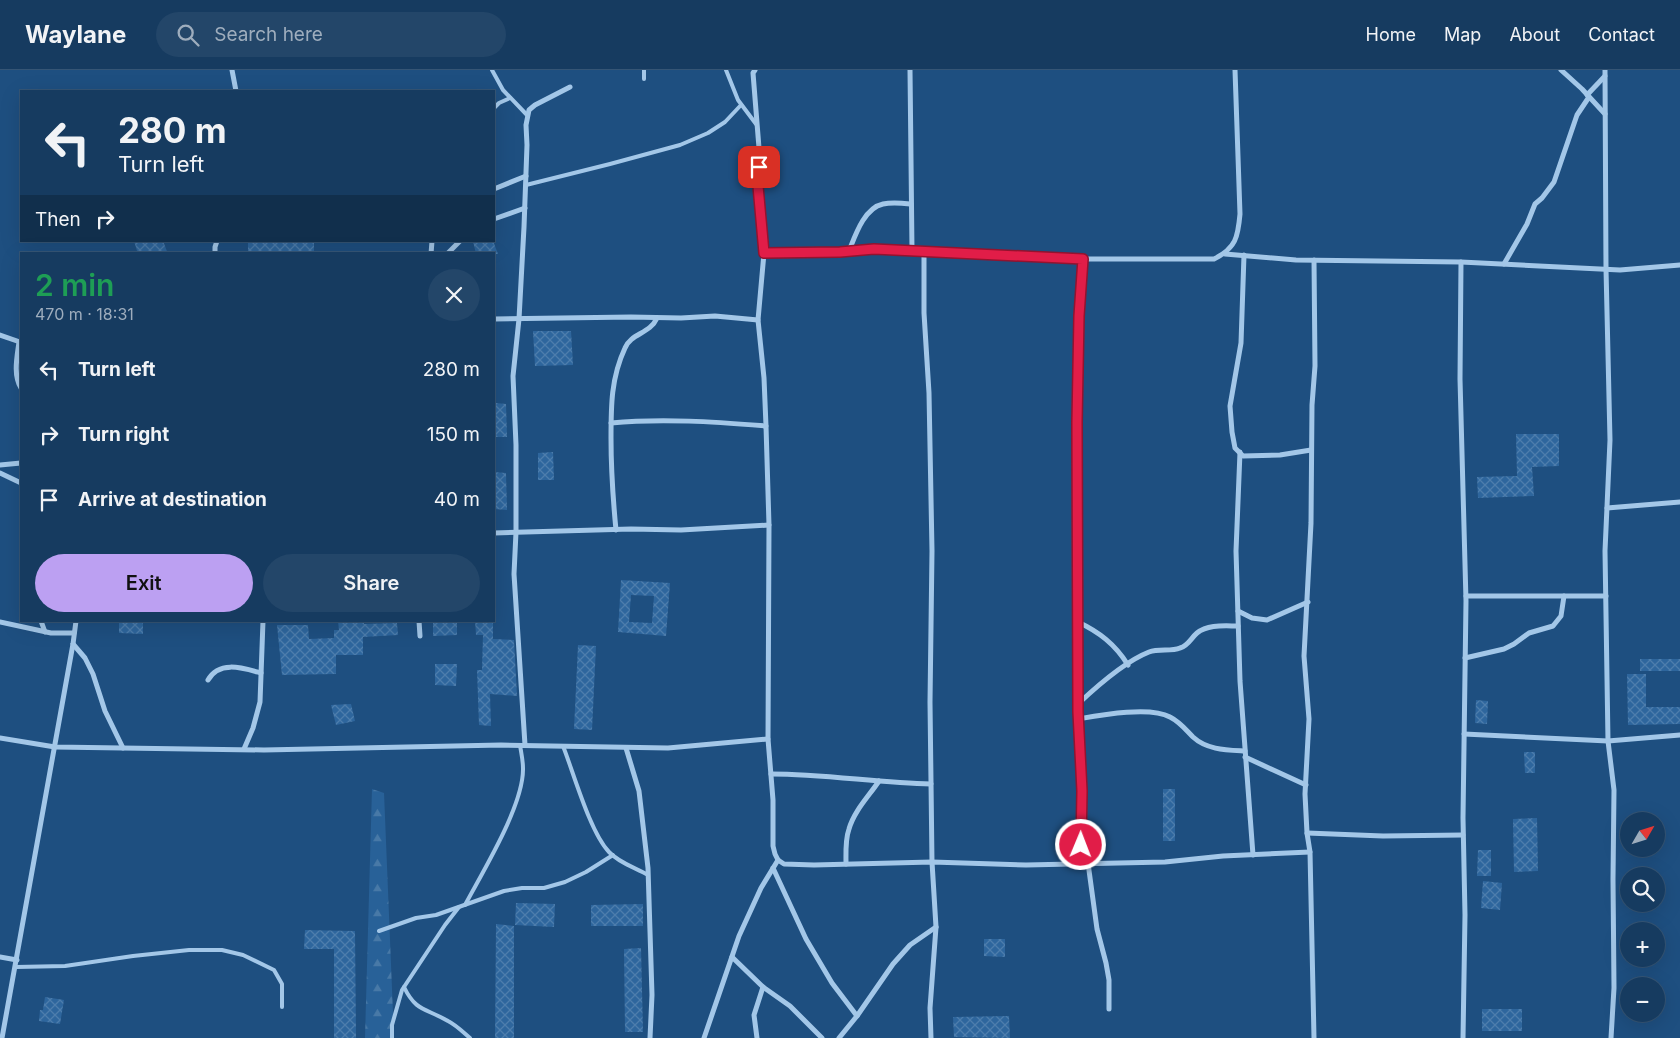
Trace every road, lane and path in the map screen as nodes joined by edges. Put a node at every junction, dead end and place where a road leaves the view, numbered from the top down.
1 (232, 70) edge
2 (492, 70) edge
3 (644, 70) edge
4 (726, 70) edge
5 (755, 70) edge
6 (910, 70) edge
7 (1235, 70) edge
8 (1561, 70) edge
9 (1605, 73) edge
10 (644, 79) dead end
11 (570, 87) dead end
12 (236, 90) edge
13 (1588, 96) junction
14 (510, 98) junction
15 (741, 104) junction
16 (495, 107) edge
17 (1605, 114) junction
18 (527, 115) junction
19 (756, 124) junction
20 (526, 176) junction
21 (526, 185) junction
22 (495, 189) edge
23 (910, 204) junction
24 (525, 208) junction
25 (495, 219) edge
26 (459, 242) edge
27 (912, 250) junction
28 (924, 250) junction
29 (849, 251) junction
30 (449, 252) edge
31 (764, 253) junction
32 (1225, 254) junction
33 (1244, 255) junction
34 (1083, 259) junction
35 (1314, 260) junction
36 (1462, 262) junction
37 (1504, 264) junction
38 (1680, 265) edge
39 (1606, 269) junction
40 (656, 318) junction
41 (495, 319) edge
42 (519, 319) junction
43 (758, 320) junction
44 (0, 335) edge
45 (20, 342) edge
46 (20, 386) edge
47 (611, 423) junction
48 (766, 426) junction
49 (1311, 450) junction
50 (1240, 452) junction
51 (20, 464) edge
52 (0, 466) edge
53 (0, 473) edge
54 (20, 483) edge
55 (1680, 502) edge
56 (1607, 508) junction
57 (769, 524) junction
58 (616, 530) junction
59 (495, 532) edge
60 (516, 532) junction
61 (1466, 596) junction
62 (1564, 596) junction
63 (1606, 596) junction
64 (1308, 602) junction
65 (1238, 611) junction
66 (0, 622) edge
67 (41, 622) edge
68 (76, 622) edge
69 (264, 622) edge
70 (419, 622) edge
71 (1078, 622) junction
72 (1238, 626) junction
73 (45, 632) junction
74 (74, 633) junction
75 (420, 636) dead end
76 (73, 644) junction
77 (1465, 658) junction
78 (1128, 665) junction
79 (261, 673) junction
80 (208, 680) dead end
81 (1078, 704) junction
82 (1078, 719) junction
83 (1464, 734) junction
84 (1680, 735) edge
85 (0, 738) edge
86 (768, 739) junction
87 (1608, 741) junction
88 (523, 745) junction
89 (54, 746) junction
90 (563, 746) junction
91 (123, 748) junction
92 (626, 748) junction
93 (244, 749) junction
94 (1245, 754) junction
95 (771, 774) junction
96 (879, 781) junction
97 (931, 784) junction
98 (1306, 785) junction
99 (1306, 833) junction
100 (1463, 835) junction
101 (1310, 852) junction
102 (613, 855) junction
103 (1253, 855) junction
104 (778, 860) junction
105 (932, 862) junction
106 (1081, 863) junction
107 (1088, 863) junction
108 (846, 864) junction
109 (773, 868) junction
110 (648, 876) junction
111 (465, 905) junction
112 (459, 907) junction
113 (936, 926) junction
114 (379, 931) dead end
115 (0, 957) edge
116 (732, 957) junction
117 (17, 960) junction
118 (16, 967) junction
119 (404, 987) junction
120 (764, 987) junction
121 (282, 1007) dead end
122 (1109, 1009) dead end
123 (856, 1016) junction
124 (2, 1038) edge
125 (392, 1038) edge
126 (470, 1038) edge
127 (650, 1038) edge
128 (704, 1038) edge
129 (757, 1038) edge
130 (822, 1038) edge
131 (839, 1038) edge
132 (931, 1038) edge
133 (1314, 1038) edge
134 (1463, 1038) edge
135 (1611, 1038) edge

1 - 12 street
2 - 14 lane
3 - 10 lane
4 - 15 lane
5 - 19 street
6 - 23 street
7 - 32 street
8 - 13 street
9 - 13 street
9 - 17 street
11 - 18 street
13 - 17 street
13 - 37 street
14 - 16 lane
14 - 18 lane
15 - 19 lane
15 - 21 lane
17 - 39 street
18 - 20 street
19 - 31 street
20 - 21 street
20 - 22 street
21 - 24 street
23 - 27 street
23 - 29 street
24 - 25 street
24 - 42 street
26 - 30 street
27 - 28 street
27 - 29 street
28 - 34 street
28 - 97 street
29 - 31 street
31 - 43 street
32 - 33 street
32 - 34 street
33 - 35 street
33 - 50 street
34 - 71 street
35 - 36 street
35 - 49 street
36 - 37 street
36 - 61 street
37 - 39 street
38 - 39 street
39 - 56 street
40 - 42 street
40 - 43 street
40 - 47 street
41 - 42 street
42 - 60 street
43 - 48 street
44 - 45 street
45 - 46 street
47 - 48 street
47 - 58 street
48 - 57 street
49 - 50 street
49 - 64 street
50 - 65 street
51 - 52 street
53 - 54 street
55 - 56 street
56 - 63 street
57 - 58 street
57 - 86 street
58 - 60 street
59 - 60 street
60 - 88 street
61 - 62 street
61 - 77 street
62 - 63 street
62 - 77 street
63 - 87 street
64 - 65 street
64 - 98 street
65 - 72 street
66 - 73 street
67 - 73 street
68 - 74 street
69 - 79 street
70 - 75 street
71 - 78 street
71 - 81 street
72 - 78 street
72 - 94 street
73 - 74 street
74 - 76 street
76 - 89 street
76 - 91 street
77 - 83 street
78 - 81 street
79 - 80 street
79 - 93 street
81 - 82 street
82 - 94 street
82 - 106 street
83 - 87 street
83 - 100 street
84 - 87 street
85 - 89 street
86 - 92 street
86 - 95 street
87 - 135 street
88 - 90 street
88 - 93 street
88 - 111 lane
89 - 91 street
89 - 117 street
90 - 92 street
90 - 102 lane
91 - 93 street
92 - 110 street
94 - 98 street
94 - 103 street
95 - 96 street
95 - 104 street
96 - 97 street
96 - 108 street
97 - 105 street
98 - 99 street
99 - 100 street
99 - 101 street
100 - 134 street
101 - 103 street
101 - 133 street
102 - 110 lane
102 - 111 lane
103 - 107 street
104 - 108 street
104 - 109 street
105 - 106 street
105 - 108 street
105 - 113 street
106 - 107 street
107 - 122 street
109 - 116 street
109 - 123 street
110 - 127 street
111 - 112 lane
112 - 114 lane
112 - 119 lane
113 - 123 street
113 - 132 street
115 - 117 street
116 - 120 street
116 - 128 street
117 - 118 street
118 - 121 lane
118 - 124 street
119 - 125 lane
119 - 126 lane
120 - 129 street
120 - 130 street
123 - 131 street

